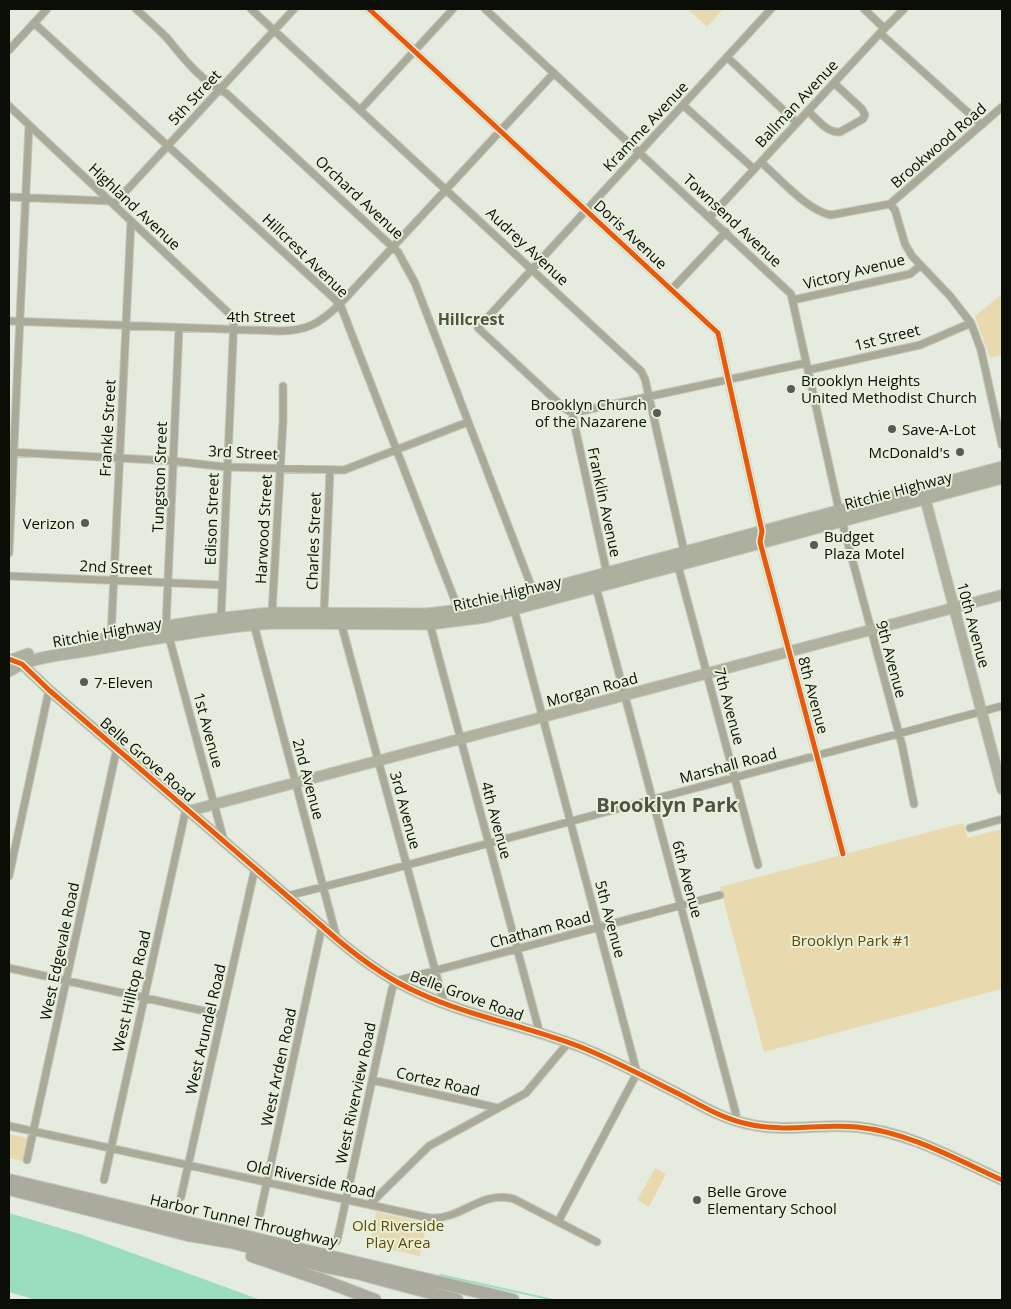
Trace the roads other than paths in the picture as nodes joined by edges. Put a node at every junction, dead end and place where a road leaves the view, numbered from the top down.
1 (47, 9) edge
2 (136, 9) edge
3 (251, 9) edge
4 (294, 9) edge
5 (369, 9) edge
6 (453, 9) edge
7 (485, 9) edge
8 (771, 9) edge
9 (864, 9) edge
10 (904, 9) edge
11 (34, 23) junction
12 (274, 30) junction
13 (882, 30) junction
14 (9, 50) edge
15 (414, 51) junction
16 (727, 58) junction
17 (554, 73) junction
18 (834, 83) junction
19 (219, 90) junction
20 (683, 105) junction
21 (9, 106) edge
22 (1002, 107) edge
23 (360, 110) junction
24 (808, 111) junction
25 (797, 123) junction
26 (29, 125) junction
27 (982, 125) junction
28 (500, 130) junction
29 (168, 146) junction
30 (640, 152) junction
31 (761, 162) junction
32 (754, 170) junction
33 (446, 190) junction
34 (9, 197) edge
35 (25, 198) junction
36 (112, 203) junction
37 (890, 204) junction
38 (587, 210) junction
39 (710, 217) junction
40 (131, 221) junction
41 (726, 232) junction
42 (393, 247) junction
43 (920, 266) junction
44 (532, 270) junction
45 (672, 289) junction
46 (793, 300) junction
47 (340, 304) junction
48 (9, 321) edge
49 (20, 321) junction
50 (971, 323) junction
51 (126, 326) junction
52 (179, 328) junction
53 (234, 330) junction
54 (807, 366) junction
55 (729, 379) junction
56 (283, 386) dead end
57 (649, 396) junction
58 (572, 413) junction
59 (468, 422) junction
60 (1002, 445) edge
61 (397, 449) junction
62 (11, 452) edge
63 (120, 457) junction
64 (173, 460) junction
65 (226, 467) junction
66 (280, 468) junction
67 (1002, 468) edge
68 (330, 470) junction
69 (1002, 478) edge
70 (925, 498) junction
71 (840, 515) junction
72 (761, 536) junction
73 (9, 553) edge
74 (681, 558) junction
75 (607, 574) junction
76 (9, 576) edge
77 (114, 581) junction
78 (168, 583) junction
79 (222, 585) junction
80 (596, 587) junction
81 (1002, 595) edge
82 (536, 598) junction
83 (954, 608) junction
84 (459, 610) junction
85 (514, 610) junction
86 (272, 613) junction
87 (324, 613) junction
88 (221, 619) junction
89 (429, 619) junction
90 (340, 624) junction
91 (254, 625) junction
92 (871, 630) junction
93 (168, 631) junction
94 (111, 637) junction
95 (789, 652) junction
96 (11, 661) edge
97 (707, 673) junction
98 (49, 690) junction
99 (625, 695) junction
100 (1002, 706) edge
101 (982, 712) junction
102 (542, 717) junction
103 (898, 734) junction
104 (461, 739) junction
105 (117, 748) junction
106 (817, 756) junction
107 (378, 761) junction
108 (735, 778) junction
109 (296, 783) junction
110 (1002, 789) edge
111 (653, 800) junction
112 (914, 804) dead end
113 (214, 805) junction
114 (188, 810) junction
115 (1002, 819) edge
116 (570, 822) junction
117 (970, 828) dead end
118 (224, 841) junction
119 (489, 844) junction
120 (843, 854) dead end
121 (758, 865) dead end
122 (407, 866) junction
123 (255, 868) junction
124 (9, 876) edge
125 (324, 886) junction
126 (720, 895) dead end
127 (287, 896) junction
128 (681, 905) junction
129 (322, 926) junction
130 (599, 927) junction
131 (338, 940) junction
132 (517, 949) junction
133 (9, 968) edge
134 (436, 971) junction
135 (66, 980) junction
136 (396, 981) junction
137 (144, 998) junction
138 (444, 1003) junction
139 (222, 1015) junction
140 (540, 1034) junction
141 (568, 1043) junction
142 (638, 1073) junction
143 (372, 1080) junction
144 (498, 1108) junction
145 (734, 1121) junction
146 (9, 1126) edge
147 (33, 1131) junction
148 (111, 1148) junction
149 (27, 1160) dead end
150 (189, 1165) junction
151 (9, 1180) edge
152 (104, 1180) dead end
153 (1002, 1180) edge
154 (267, 1182) junction
155 (9, 1189) edge
156 (181, 1197) dead end
157 (346, 1199) junction
158 (370, 1204) junction
159 (260, 1214) dead end
160 (558, 1222) junction
161 (188, 1235) junction
162 (337, 1241) dead end
163 (597, 1242) dead end
164 (504, 1299) edge
165 (375, 1300) edge
166 (456, 1300) edge
167 (514, 1300) edge

1 - 11 street
2 - 19 street, Orchard Avenue
3 - 12 street, Audrey Avenue
4 - 12 street, 5th Street
5 - 15 street, Doris Avenue
6 - 15 street
7 - 17 street, Townsend Avenue
8 - 16 street, Kramme Avenue
9 - 13 street
10 - 13 street, Ballman Avenue
11 - 14 street
11 - 29 street, Hillcrest Avenue
12 - 19 street, 5th Street
12 - 23 street, Audrey Avenue
13 - 18 street, Ballman Avenue
13 - 27 street
15 - 23 street
15 - 28 street, Doris Avenue
16 - 20 street, Kramme Avenue
16 - 25 street
17 - 28 street, 4th Street
17 - 30 street, Townsend Avenue
18 - 24 street, Ballman Avenue
18 - 24 street
19 - 29 street, 5th Street
19 - 42 street, Orchard Avenue
20 - 30 street, Kramme Avenue
20 - 32 street
21 - 26 street, Highland Avenue
22 - 27 street, Brookwood Road
23 - 33 street, Audrey Avenue
24 - 25 street, Ballman Avenue
25 - 31 street, Ballman Avenue
26 - 35 street
26 - 36 street, Highland Avenue
27 - 37 street, Brookwood Road
28 - 33 street, 4th Street
28 - 38 street, Doris Avenue
29 - 36 street, 5th Street
29 - 47 street, Hillcrest Avenue
30 - 38 street, Kramme Avenue
30 - 39 street, Townsend Avenue
31 - 32 street, Ballman Avenue
31 - 37 street, Brookwood Road
32 - 39 street, Ballman Avenue
33 - 42 street, 4th Street
33 - 44 street, Audrey Avenue
34 - 35 street
35 - 36 street
35 - 49 street
36 - 40 street, Highland Avenue
37 - 43 street
38 - 44 street, Kramme Avenue
38 - 45 street, Doris Avenue
39 - 41 street, Townsend Avenue
40 - 51 street, Frankle Street
40 - 53 street, Highland Avenue
41 - 45 street
41 - 46 street, Townsend Avenue
42 - 47 street, 4th Street
42 - 59 street, Orchard Avenue
43 - 46 street, Victory Avenue
43 - 50 street
44 - 57 street, Audrey Avenue
44 - 58 street, Kramme Avenue
45 - 55 street, Doris Avenue
46 - 54 street, Townsend Avenue
47 - 53 street, 4th Street
47 - 61 street, Hillcrest Avenue
48 - 49 street, 4th Street
49 - 51 street, 4th Street
49 - 62 street
50 - 54 street, 1st Street
50 - 60 street
51 - 52 street, 4th Street
51 - 63 street, Frankle Street
52 - 53 street, 4th Street
52 - 64 street, Tungston Street
53 - 65 street, Edison Street
54 - 55 street, 1st Street
54 - 71 street, Townsend Avenue
55 - 57 street, 1st Street
55 - 72 street, Doris Avenue
56 - 66 street, Harwood Street
57 - 58 street, 1st Street
57 - 74 street, Audrey Avenue
58 - 75 street, Franklin Avenue
59 - 61 street, 3rd Street
59 - 82 street, Orchard Avenue
61 - 68 street, 3rd Street
61 - 84 street, Hillcrest Avenue
62 - 63 street, 3rd Street
62 - 73 street
63 - 64 street, 3rd Street
63 - 77 street, Frankle Street
64 - 65 street, 3rd Street
64 - 78 street, Tungston Street
65 - 66 street, 3rd Street
65 - 79 street, Edison Street
66 - 68 street, 3rd Street
66 - 86 street, Harwood Street
67 - 71 main road, Ritchie Highway
68 - 87 street, Charles Street
69 - 70 main road, Ritchie Highway
70 - 71 main road, Ritchie Highway
70 - 83 street, 10th Avenue
71 - 72 main road, Ritchie Highway
71 - 92 street, 9th Avenue
72 - 74 main road, Ritchie Highway
72 - 95 street, 8th Avenue
74 - 75 main road, Ritchie Highway
74 - 80 main road, Ritchie Highway
74 - 97 street, 7th Avenue
75 - 82 main road, Ritchie Highway
76 - 77 street, 2nd Street
77 - 78 street, 2nd Street
77 - 94 street, Frankle Street
78 - 79 street, 2nd Street
78 - 93 street, Tungston Street
79 - 88 street, Edison Street
80 - 82 main road, Ritchie Highway
80 - 99 street, 6th Avenue
81 - 83 street, Morgan Road
82 - 84 main road, Ritchie Highway
82 - 85 main road, Ritchie Highway
83 - 92 street, Morgan Road
83 - 101 street, 10th Avenue
84 - 89 main road, Ritchie Highway
85 - 89 main road, Ritchie Highway
85 - 102 street, 5th Avenue
86 - 87 main road, Ritchie Highway
86 - 88 main road, Ritchie Highway
87 - 89 main road, Ritchie Highway
88 - 93 main road, Ritchie Highway
89 - 90 main road, Ritchie Highway
89 - 104 street, 4th Avenue
90 - 91 main road, Ritchie Highway
90 - 107 street, 3rd Avenue
91 - 93 main road, Ritchie Highway
91 - 109 street, 2nd Avenue
92 - 95 street, Morgan Road
92 - 103 street, 9th Avenue
93 - 94 main road, Ritchie Highway
93 - 96 main road, Ritchie Highway
93 - 113 street, 1st Avenue
94 - 96 main road, Ritchie Highway
95 - 97 street, Morgan Road
95 - 106 street, 8th Avenue
96 - 98 street, Belle Grove Road
97 - 99 street, Morgan Road
97 - 108 street, 7th Avenue
98 - 105 street, Belle Grove Road
98 - 124 street
99 - 102 street, Morgan Road
99 - 111 street, 6th Avenue
100 - 101 street, Marshall Road
101 - 103 street, Marshall Road
101 - 110 street, 10th Avenue
102 - 104 street, Morgan Road
102 - 116 street, 5th Avenue
103 - 106 street, Marshall Road
103 - 112 street, 9th Avenue
104 - 107 street, Morgan Road
104 - 119 street, 4th Avenue
105 - 114 street, Belle Grove Road
105 - 135 street, West Edgevale Road
106 - 108 street, Marshall Road
106 - 120 street, 8th Avenue
107 - 109 street, Morgan Road
107 - 122 street, 3rd Avenue
108 - 111 street, Marshall Road
108 - 121 street, 7th Avenue
109 - 113 street, Morgan Road
109 - 125 street, 2nd Avenue
111 - 116 street, Marshall Road
111 - 128 street, 6th Avenue
113 - 114 street, Morgan Road
113 - 118 street, 1st Avenue
114 - 118 street, Belle Grove Road
114 - 137 street, West Hilltop Road
115 - 117 street
116 - 119 street, Marshall Road
116 - 130 street, 5th Avenue
118 - 123 street, Belle Grove Road
119 - 122 street, Marshall Road
119 - 132 street, 4th Avenue
122 - 125 street, Marshall Road
122 - 134 street, 3rd Avenue
123 - 127 street, Belle Grove Road
123 - 139 street, West Arundel Road
125 - 127 street, Marshall Road
125 - 131 street, 2nd Avenue
126 - 128 street, Chatham Road
127 - 129 street, Belle Grove Road
128 - 130 street, Chatham Road
128 - 145 street, 6th Avenue
129 - 131 street, Belle Grove Road
129 - 154 street, West Arden Road
130 - 132 street, Chatham Road
130 - 142 street, 5th Avenue
131 - 136 street, Belle Grove Road
132 - 134 street, Chatham Road
132 - 140 street, 4th Avenue
133 - 135 street
134 - 136 street, Chatham Road
134 - 138 street, 3rd Avenue
135 - 137 street
135 - 147 street, West Edgevale Road
136 - 138 street, Belle Grove Road
136 - 143 street, West Riverview Road
137 - 139 street
137 - 148 street, West Hilltop Road
138 - 140 street, Belle Grove Road
139 - 150 street, West Arundel Road
140 - 141 street, Belle Grove Road
141 - 142 street, Belle Grove Road
141 - 144 street
142 - 145 street, Belle Grove Road
142 - 160 street
143 - 144 street, Cortez Road
143 - 157 street, West Riverview Road
144 - 158 street
145 - 153 street, Belle Grove Road
146 - 147 street, Old Riverside Road
147 - 148 street, Old Riverside Road
147 - 149 street, West Edgevale Road
148 - 150 street, Old Riverside Road
148 - 152 street, West Hilltop Road
150 - 154 street, Old Riverside Road
150 - 156 street, West Arundel Road
151 - 164 highway, Harbor Tunnel Throughway
154 - 157 street, Old Riverside Road
154 - 159 street, West Arden Road
155 - 161 highway, Harbor Tunnel Throughway
157 - 158 street, Old Riverside Road
157 - 162 street, West Riverview Road
158 - 160 street, Old Riverside Road
160 - 163 street, Old Riverside Road
161 - 165 highway, Harbor Tunnel Throughway
161 - 166 highway, Harbor Tunnel Throughway
164 - 167 highway, Harbor Tunnel Throughway

